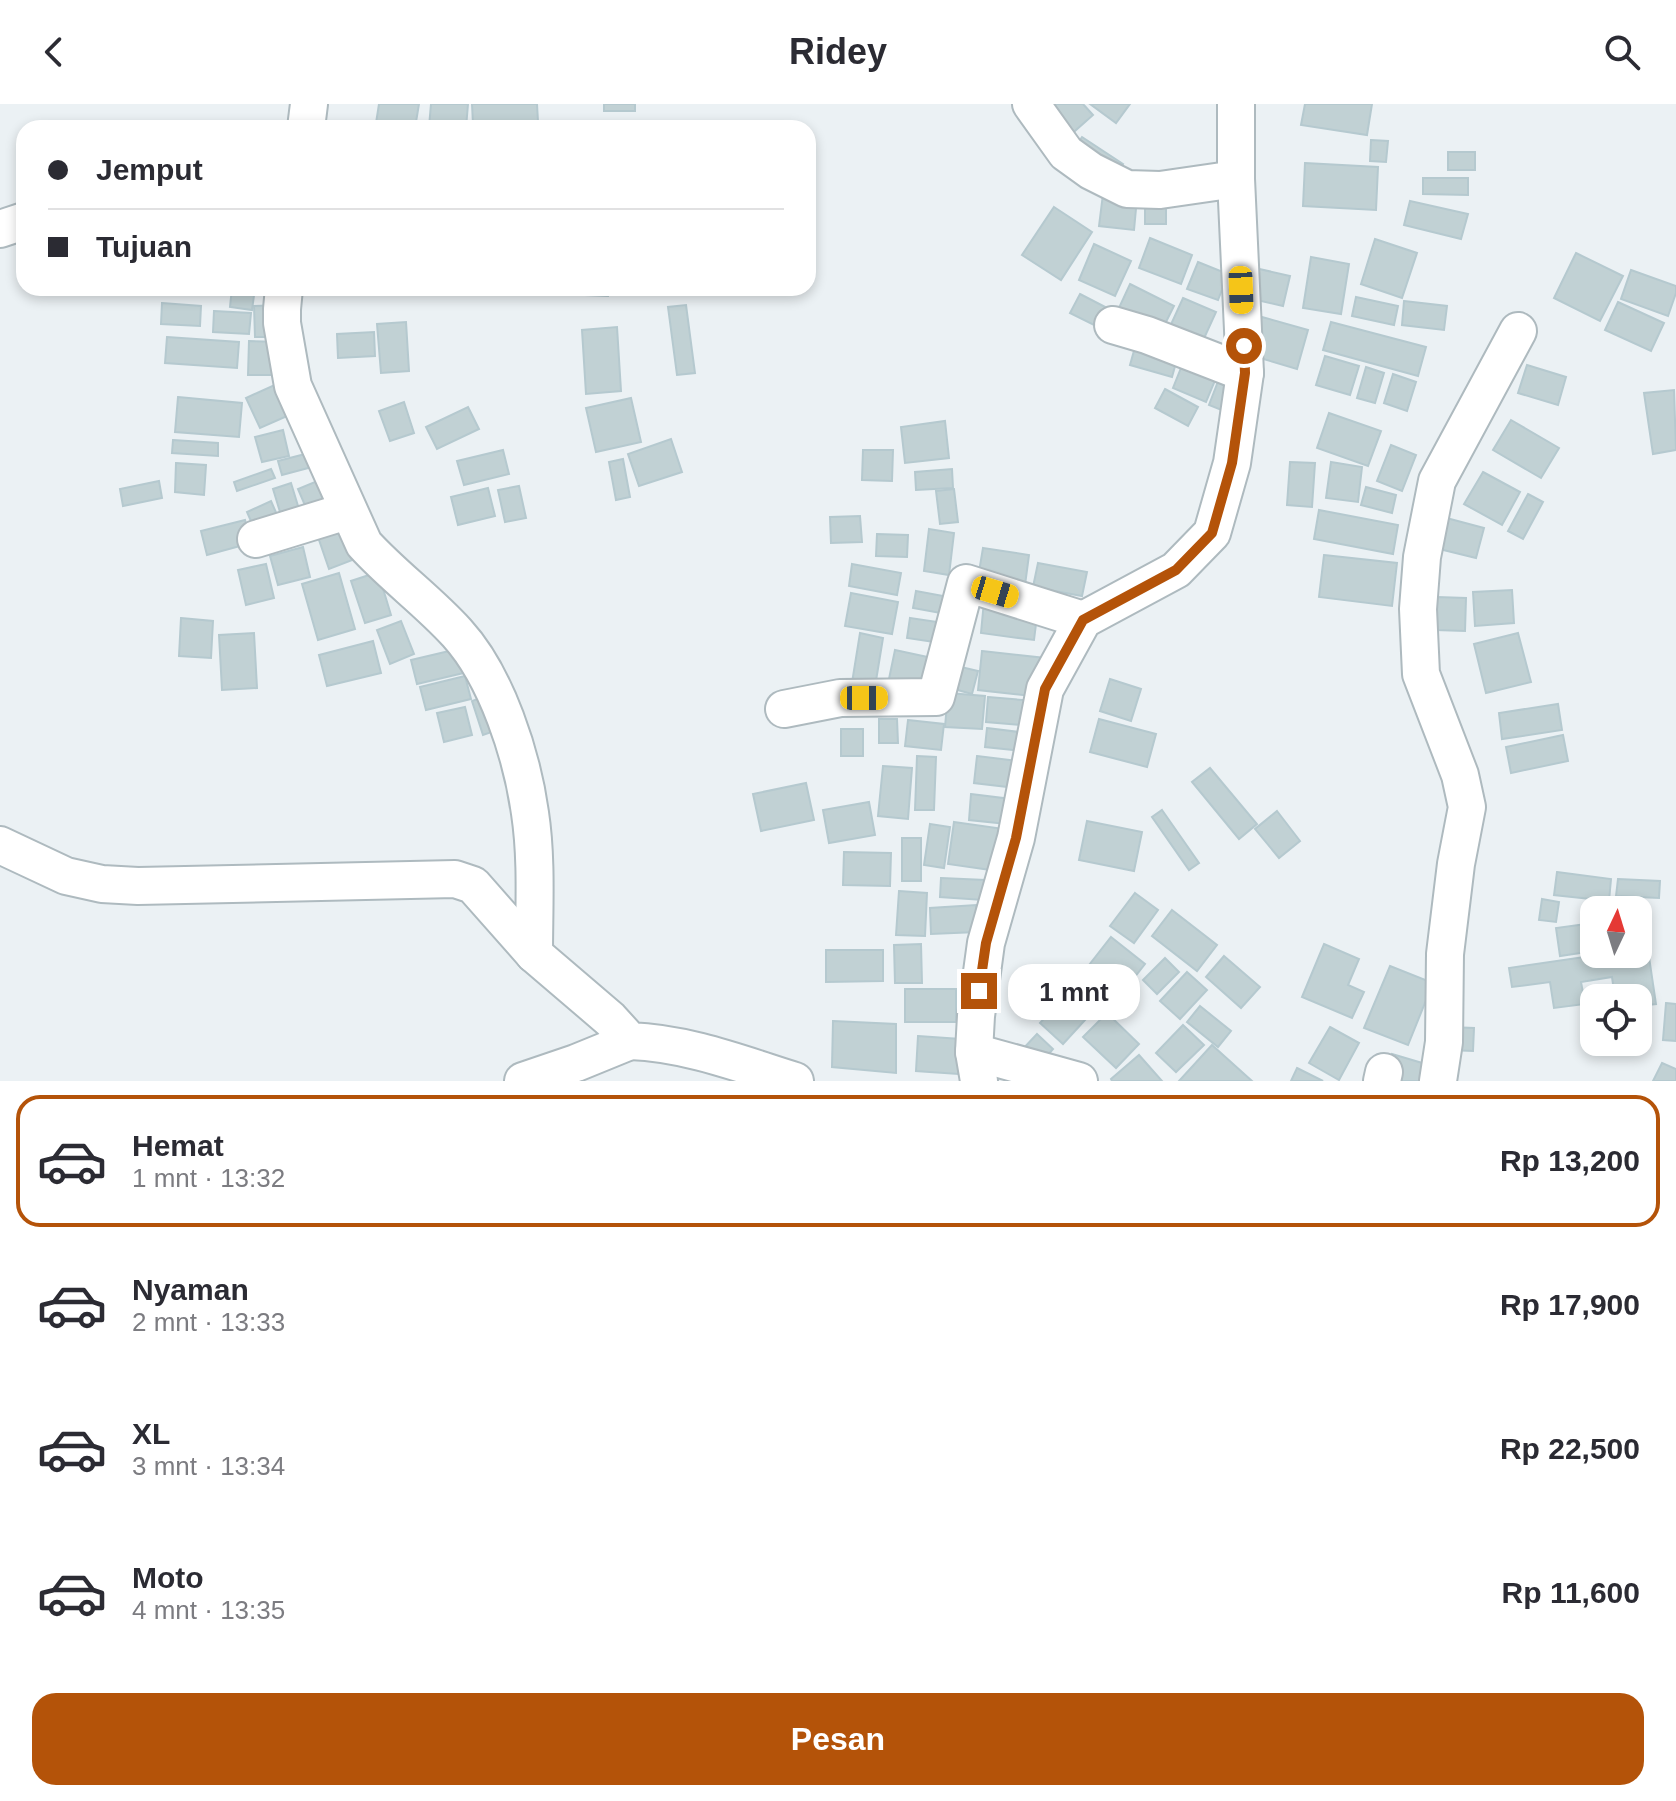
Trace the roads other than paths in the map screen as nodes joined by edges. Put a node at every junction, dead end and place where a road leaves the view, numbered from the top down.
1 (1031, 104) edge
2 (1236, 104) edge
3 (1236, 179) junction
4 (283, 296) edge
5 (1113, 325) dead end
6 (1518, 331) dead end
7 (1245, 373) junction
8 (347, 511) junction
9 (256, 539) dead end
10 (1083, 620) junction
11 (784, 709) dead end
12 (0, 845) edge
13 (534, 954) junction
14 (630, 1041) junction
15 (976, 1066) edge
16 (576, 1072) edge
17 (523, 1081) edge
18 (795, 1081) edge
19 (1079, 1081) edge
20 (1438, 1081) edge

1 - 3 street
2 - 3 street
3 - 7 street
4 - 8 street
5 - 7 street
6 - 20 street
7 - 10 street
8 - 9 street
8 - 13 street
10 - 11 street
10 - 15 street
12 - 13 street
13 - 14 street
14 - 16 street
14 - 18 street
15 - 19 street
16 - 17 street

